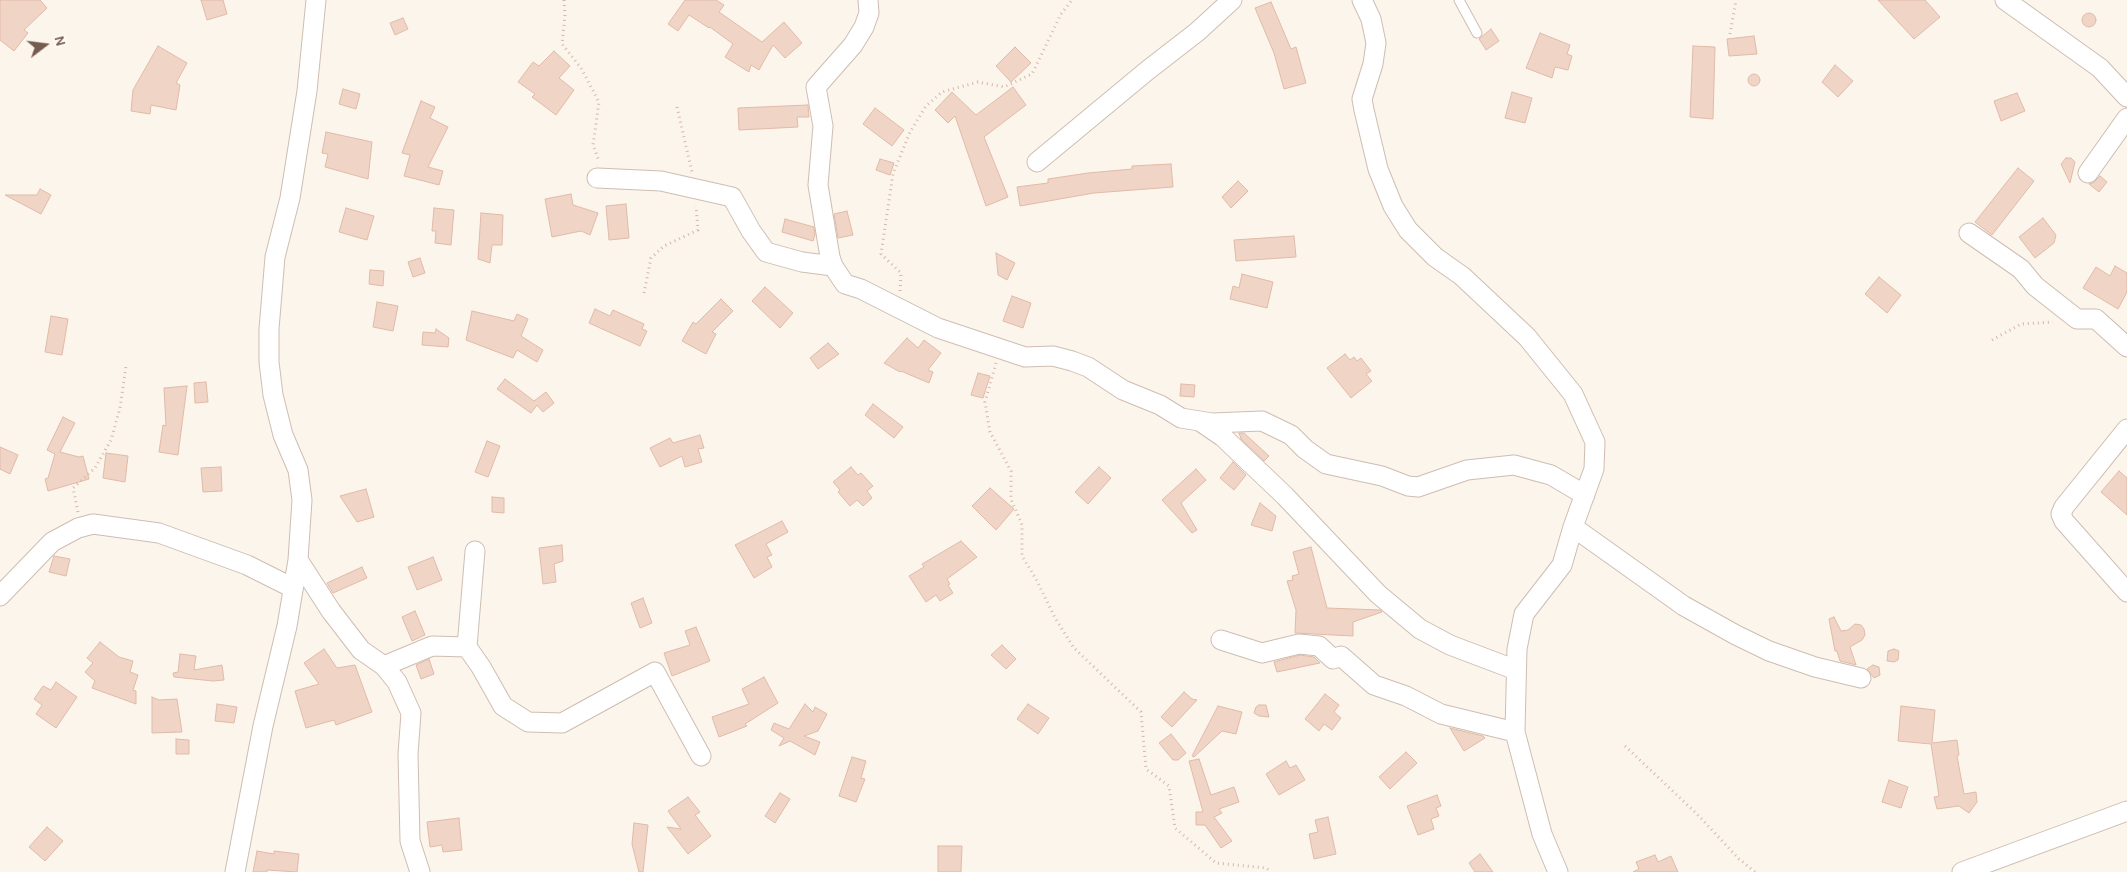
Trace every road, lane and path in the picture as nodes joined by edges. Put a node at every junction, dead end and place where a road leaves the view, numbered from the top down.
1 (316, 0) edge
2 (564, 0) edge
3 (868, 0) edge
4 (1072, 0) edge
5 (1232, 0) edge
6 (1362, 0) edge
7 (1459, 0) edge
8 (1736, 0) edge
9 (2005, 0) edge
10 (1477, 33) dead end
11 (1730, 34) dead end
12 (2127, 97) edge
13 (677, 107) dead end
14 (2127, 118) edge
15 (1037, 162) dead end
16 (2088, 173) dead end
17 (601, 178) joint
18 (695, 189) junction
19 (1969, 233) dead end
20 (832, 266) junction
21 (644, 294) dead end
22 (900, 309) junction
23 (2077, 319) junction
24 (1992, 340) dead end
25 (999, 347) junction
26 (2127, 347) edge
27 (126, 366) dead end
28 (1200, 421) junction
29 (2127, 429) edge
30 (1585, 495) junction
31 (82, 527) junction
32 (1573, 527) junction
33 (474, 551) dead end
34 (298, 560) junction
35 (293, 588) junction
36 (2127, 592) edge
37 (0, 596) edge
38 (1221, 640) dead end
39 (467, 647) junction
40 (384, 666) junction
41 (1516, 670) junction
42 (1861, 678) dead end
43 (1514, 732) junction
44 (1625, 746) dead end
45 (701, 756) dead end
46 (2127, 811) edge
47 (235, 872) edge
48 (420, 872) edge
49 (1271, 872) edge
50 (1558, 872) edge
51 (1755, 872) edge
52 (1962, 872) edge

1 - 34 street
2 - 17 path
3 - 20 street
4 - 22 path
5 - 15 street
6 - 30 street
7 - 10 lane
8 - 11 path
9 - 12 street
13 - 18 path
14 - 16 street
17 - 18 street
18 - 20 street
18 - 21 path
19 - 23 street
20 - 22 street
22 - 25 street
23 - 24 path
23 - 26 street
25 - 28 street
25 - 49 path
27 - 31 path
28 - 30 street
28 - 41 street
29 - 36 street
30 - 32 street
31 - 35 street
31 - 37 street
32 - 41 street
32 - 42 street
33 - 39 street
34 - 35 street
34 - 40 street
35 - 47 street
38 - 43 street
39 - 40 street
39 - 45 street
40 - 48 street
41 - 43 street
43 - 50 street
44 - 51 path
46 - 52 street

